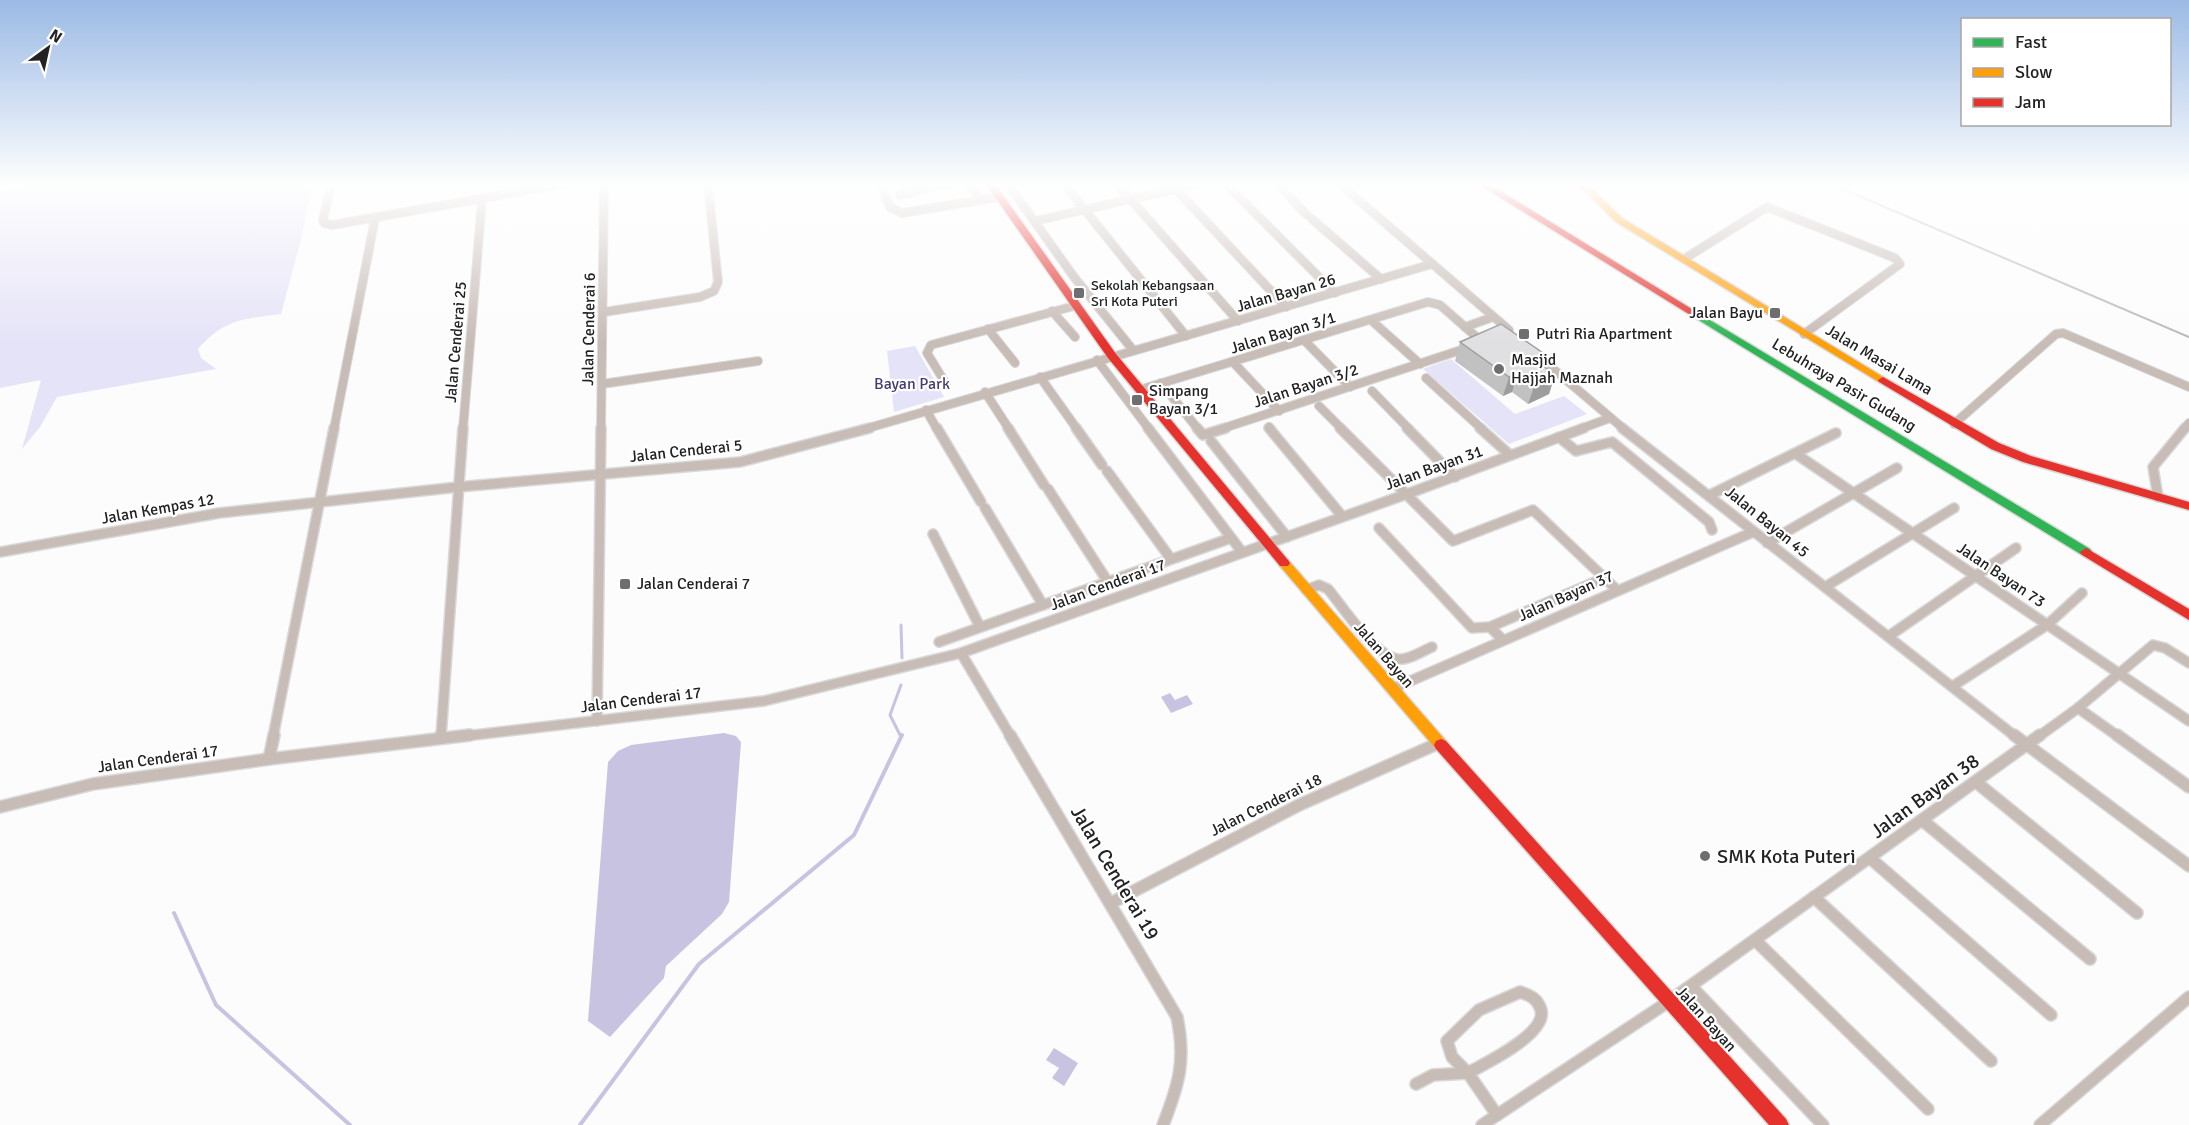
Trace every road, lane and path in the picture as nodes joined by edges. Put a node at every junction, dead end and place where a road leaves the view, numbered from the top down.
1 (372, 236) edge
2 (479, 236) edge
3 (604, 236) edge
4 (713, 236) edge
5 (1026, 236) edge
6 (1046, 236) edge
7 (1105, 236) edge
8 (1163, 236) edge
9 (1220, 236) edge
10 (1278, 236) edge
11 (1332, 236) edge
12 (1400, 236) edge
13 (1568, 236) edge
14 (1585, 236) edge
15 (1646, 236) edge
16 (1720, 236) edge
17 (1841, 236) edge
18 (1684, 259) junction
19 (1432, 264) junction
20 (1381, 279) junction
21 (1335, 293) junction
22 (1074, 306) junction
23 (1286, 307) junction
24 (1052, 311) junction
25 (604, 312) junction
26 (1493, 317) junction
27 (1371, 320) junction
28 (1238, 321) junction
29 (1465, 327) junction
30 (988, 329) junction
31 (1804, 334) junction
32 (1186, 336) junction
33 (1075, 337) dead end
34 (1519, 339) edge
35 (1304, 340) junction
36 (1528, 347) edge
37 (1133, 350) junction
38 (1112, 356) junction
39 (1097, 360) junction
40 (758, 362) dead end
41 (1233, 362) junction
42 (1015, 363) dead end
43 (1420, 364) junction
44 (1040, 377) junction
45 (1426, 378) dead end
46 (1161, 383) junction
47 (602, 384) junction
48 (946, 384) dead end
49 (1350, 387) junction
50 (2189, 387) edge
51 (1139, 390) junction
52 (1372, 391) dead end
53 (985, 392) junction
54 (1319, 406) dead end
55 (926, 410) junction
56 (1279, 411) junction
57 (1610, 418) junction
58 (2189, 423) edge
59 (1954, 424) junction
60 (1269, 427) dead end
61 (1836, 433) dead end
62 (1559, 437) junction
63 (1211, 441) dead end
64 (1796, 454) junction
65 (1510, 456) junction
66 (1897, 468) dead end
67 (599, 474) junction
68 (1455, 477) junction
69 (1688, 478) junction
70 (458, 487) junction
71 (1670, 488) junction
72 (1407, 494) junction
73 (1856, 494) junction
74 (1710, 495) junction
75 (2158, 497) junction
76 (321, 500) junction
77 (2189, 506) edge
78 (1954, 508) dead end
79 (1342, 516) junction
80 (1379, 528) dead end
81 (1712, 530) dead end
82 (1753, 532) junction
83 (933, 534) dead end
84 (1915, 535) junction
85 (1287, 537) junction
86 (1231, 538) junction
87 (1267, 543) junction
88 (1767, 543) junction
89 (2016, 548) dead end
90 (0, 552) edge
91 (1242, 552) junction
92 (1171, 559) junction
93 (1977, 577) junction
94 (1602, 579) dead end
95 (1108, 582) junction
96 (1825, 587) junction
97 (1306, 590) junction
98 (1617, 590) junction
99 (2082, 593) dead end
100 (2189, 601) edge
101 (1043, 605) junction
102 (2189, 615) edge
103 (2047, 625) junction
104 (980, 627) junction
105 (1490, 627) junction
106 (1888, 636) junction
107 (1503, 640) junction
108 (939, 642) dead end
109 (1432, 647) dead end
110 (961, 653) junction
111 (2189, 663) edge
112 (2120, 674) junction
113 (1953, 686) junction
114 (1392, 689) junction
115 (2078, 708) junction
116 (597, 721) junction
117 (2189, 721) edge
118 (441, 738) junction
119 (1439, 744) junction
120 (2026, 745) junction
121 (269, 759) junction
122 (1976, 782) junction
123 (2189, 787) edge
124 (0, 807) edge
125 (1922, 820) junction
126 (1870, 858) junction
127 (2189, 866) edge
128 (1814, 897) junction
129 (1111, 903) junction
130 (2137, 913) dead end
131 (1755, 939) junction
132 (2090, 959) dead end
133 (1691, 986) junction
134 (2189, 997) edge
135 (1668, 1002) junction
136 (2050, 1015) dead end
137 (1991, 1061) dead end
138 (1468, 1073) junction
139 (1416, 1084) dead end
140 (1928, 1109) dead end
141 (1497, 1115) junction
142 (1163, 1125) edge
143 (1482, 1125) edge
144 (1780, 1125) edge
145 (1823, 1125) edge
146 (2040, 1125) edge

1 - 76 street
2 - 70 street, Jalan Cenderai 25
3 - 25 street, Jalan Cenderai 6
4 - 25 street
5 - 22 main road, Jalan Bayan
6 - 37 street
7 - 32 street
8 - 28 street
9 - 23 street
10 - 21 street
11 - 20 street
12 - 19 street
13 - 102 main road, Lebuhraya Pasir Gudang
14 - 100 main road, Lebuhraya Pasir Gudang
15 - 18 main road, Jalan Masai Lama
16 - 18 street
17 - 31 street
18 - 31 main road, Jalan Masai Lama
19 - 20 street, Jalan Bayan 26
19 - 26 street
20 - 21 street, Jalan Bayan 26
21 - 23 street, Jalan Bayan 26
22 - 24 street
22 - 38 main road, Jalan Bayan
23 - 28 street, Jalan Bayan 26
24 - 30 street
24 - 33 street
25 - 47 street, Jalan Cenderai 6
26 - 29 street
26 - 34 street
27 - 29 street, Jalan Bayan 3/1
27 - 35 street, Jalan Bayan 3/1
27 - 43 street
28 - 32 street, Jalan Bayan 26
29 - 43 street, Jalan Bayan 3/2
30 - 42 street
30 - 48 street
31 - 59 main road, Jalan Masai Lama
32 - 37 street, Jalan Bayan 26
35 - 41 street, Jalan Bayan 3/1
35 - 49 street
36 - 57 street, Jalan Bayan 45
37 - 38 street, Jalan Bayan 26
38 - 39 street, Jalan Cenderai 5
38 - 51 main road, Jalan Bayan
39 - 44 street, Jalan Cenderai 5
39 - 86 street
40 - 47 street
41 - 46 street, Jalan Bayan 3/1
41 - 56 street
43 - 49 street, Jalan Bayan 3/2
44 - 53 street, Jalan Cenderai 5
44 - 92 street
45 - 65 street
46 - 51 street, Jalan Bayan 3/1
46 - 56 street, Jalan Bayan 3/2
47 - 67 street, Jalan Cenderai 6
49 - 56 street, Jalan Bayan 3/2
50 - 59 street
51 - 87 main road, Jalan Bayan
52 - 68 street
53 - 55 street, Jalan Cenderai 5
53 - 95 street
54 - 72 street
55 - 67 street, Jalan Cenderai 5
55 - 101 street
57 - 62 street, Jalan Bayan 31
57 - 69 street, Jalan Bayan 45
58 - 75 street
59 - 75 main road, Jalan Masai Lama
60 - 79 street
61 - 64 street
62 - 65 street, Jalan Bayan 31
62 - 71 street
63 - 85 street
64 - 73 street, Jalan Bayan 73
64 - 74 street
65 - 68 street, Jalan Bayan 31
66 - 73 street
67 - 70 street, Jalan Cenderai 5
67 - 116 street
68 - 72 street, Jalan Bayan 31
69 - 71 street
69 - 74 street, Jalan Bayan 45
70 - 76 street, Jalan Cenderai 5
70 - 118 street, Jalan Cenderai 25
71 - 81 street
72 - 79 street, Jalan Bayan 31
72 - 98 street
73 - 84 street, Jalan Bayan 73
73 - 88 street
74 - 82 street, Jalan Bayan 45
75 - 77 main road, Jalan Masai Lama
76 - 90 street, Jalan Kempas 12
76 - 121 street
78 - 84 street
79 - 85 street, Jalan Bayan 31
80 - 105 street
82 - 88 street, Jalan Bayan 45
82 - 98 street, Jalan Bayan 37
83 - 104 street
84 - 93 street, Jalan Bayan 73
84 - 96 street
85 - 87 street, Jalan Bayan 31
86 - 91 street
86 - 92 street
87 - 91 street, Jalan Cenderai 17
87 - 97 main road, Jalan Bayan
88 - 96 street, Jalan Bayan 45
89 - 93 street
91 - 110 street, Jalan Cenderai 17
92 - 95 street
93 - 103 street, Jalan Bayan 73
93 - 106 street
94 - 105 street
95 - 101 street
96 - 106 street, Jalan Bayan 45
97 - 109 street
97 - 114 main road, Jalan Bayan
98 - 107 street, Jalan Bayan 37
99 - 103 street
101 - 104 street
103 - 112 street, Jalan Bayan 73
103 - 113 street
104 - 108 street
105 - 107 street
106 - 113 street, Jalan Bayan 45
107 - 114 street, Jalan Bayan 37
110 - 116 street, Jalan Cenderai 17
110 - 129 street, Jalan Cenderai 19
111 - 112 street, Jalan Bayan 38
112 - 115 street, Jalan Bayan 38
112 - 117 street, Jalan Bayan 73
113 - 120 street, Jalan Bayan 45
114 - 119 main road, Jalan Bayan
115 - 120 street, Jalan Bayan 38
115 - 123 street
116 - 118 street, Jalan Cenderai 17
118 - 121 street, Jalan Cenderai 17
119 - 129 street, Jalan Cenderai 18
119 - 135 main road, Jalan Bayan
120 - 122 street, Jalan Bayan 38
120 - 127 street, Jalan Bayan 45
121 - 124 street, Jalan Cenderai 17
122 - 125 street, Jalan Bayan 38
122 - 130 street
125 - 126 street, Jalan Bayan 38
125 - 132 street
126 - 128 street, Jalan Bayan 38
126 - 136 street
128 - 131 street, Jalan Bayan 38
128 - 137 street
129 - 142 street, Jalan Cenderai 19
131 - 133 street, Jalan Bayan 38
131 - 140 street
133 - 135 street, Jalan Bayan 38
133 - 145 street
134 - 146 street
135 - 141 street
135 - 144 main road, Jalan Bayan
138 - 138 street
138 - 139 street
138 - 141 street
141 - 143 street

